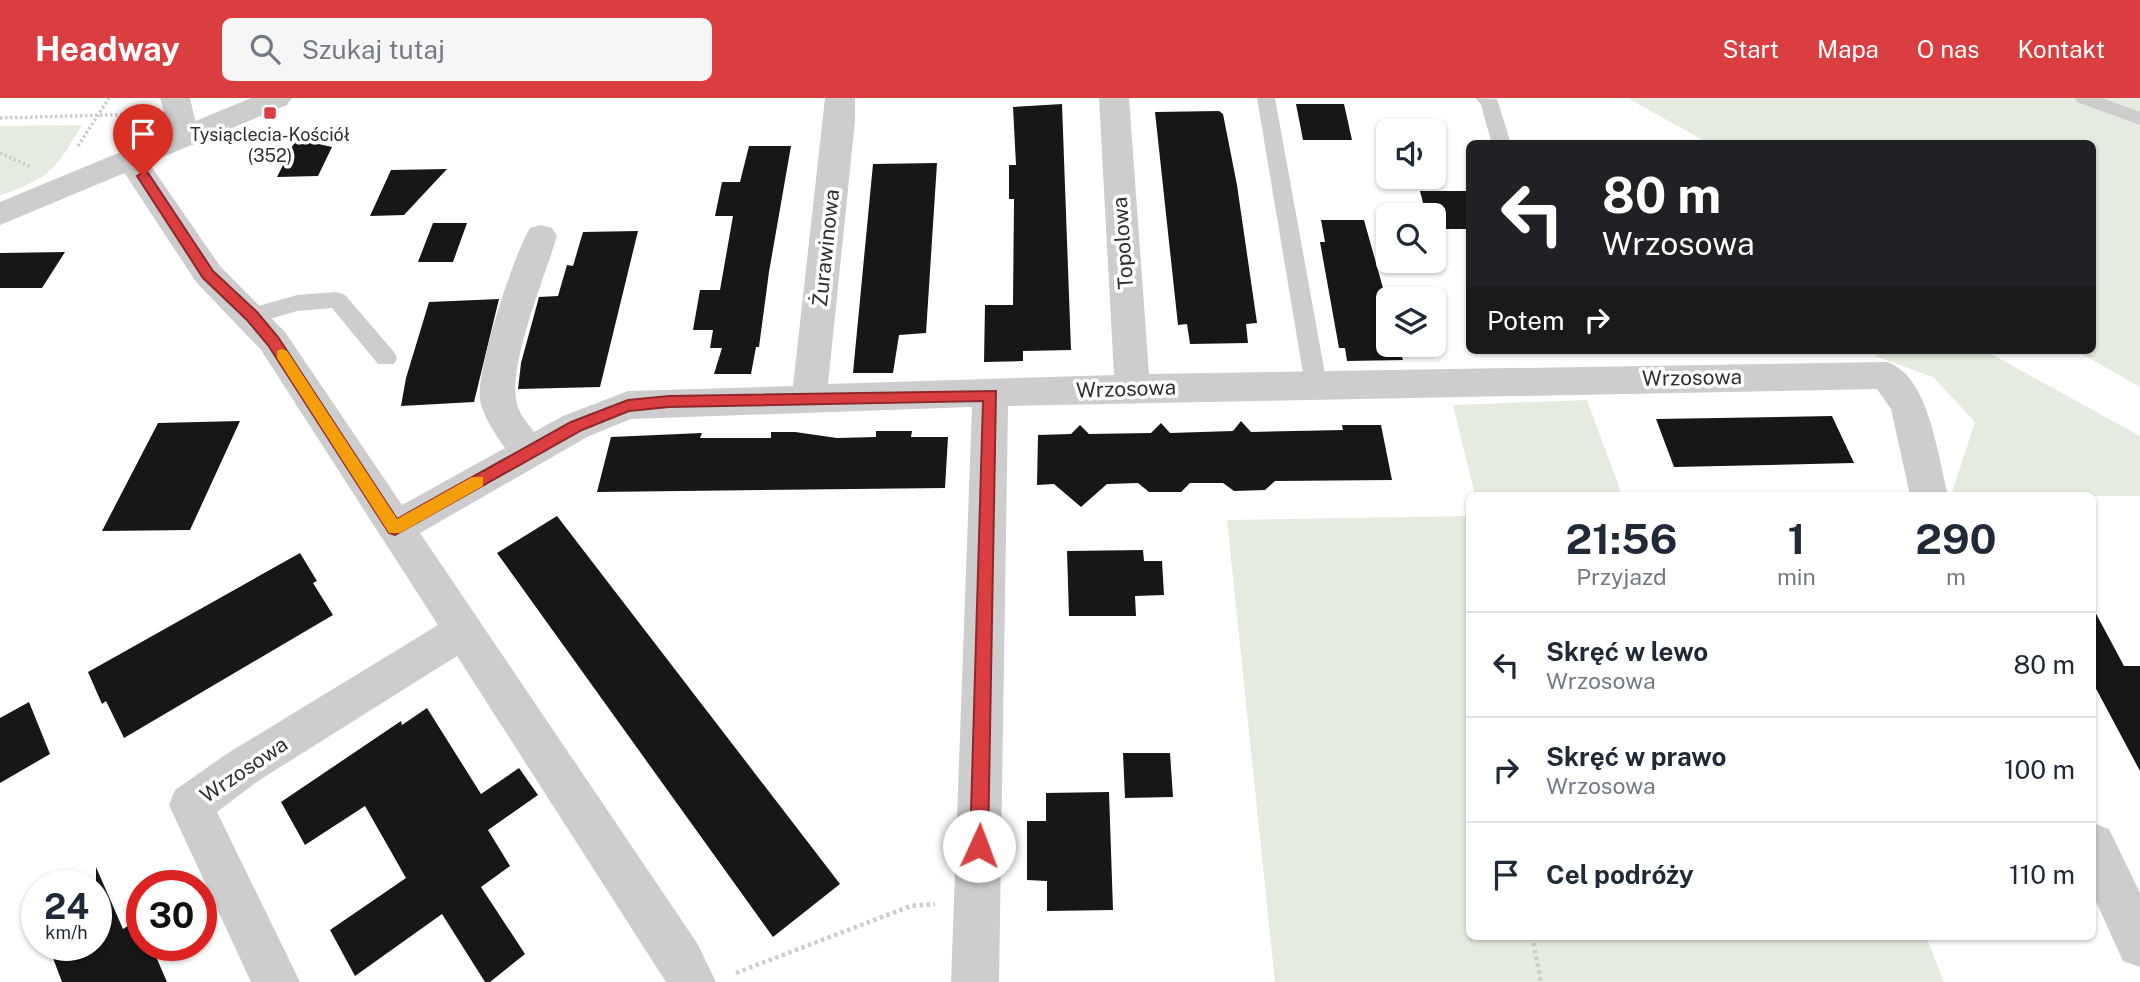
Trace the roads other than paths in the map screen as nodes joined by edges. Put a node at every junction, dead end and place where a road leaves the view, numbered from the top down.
1 (277, 98) edge
2 (840, 98) edge
3 (1114, 98) edge
4 (1266, 98) edge
5 (1485, 98) edge
6 (2084, 98) edge
7 (163, 106) edge
8 (2140, 118) edge
9 (184, 137) junction
10 (1501, 140) edge
11 (131, 160) junction
12 (0, 214) edge
13 (541, 236) dead end
14 (252, 316) junction
15 (386, 358) dead end
16 (1316, 385) junction
17 (1132, 388) junction
18 (990, 395) junction
19 (809, 399) junction
20 (529, 453) junction
21 (1928, 492) edge
22 (395, 528) junction
23 (463, 631) junction
24 (2096, 851) edge
25 (2140, 944) edge
26 (708, 980) edge
27 (276, 982) edge
28 (975, 982) edge

1 - 9 street
2 - 19 street, Żurawinowa
3 - 17 street, Topolowa
4 - 16 lane
5 - 10 lane
6 - 8 lane
7 - 9 street
9 - 11 street
11 - 12 street
11 - 14 street
13 - 20 street
14 - 15 lane
14 - 22 street
16 - 17 street, Wrzosowa
16 - 21 street, Wrzosowa
17 - 18 street, Wrzosowa
18 - 19 street, Wrzosowa
18 - 28 street
19 - 20 street, Wrzosowa
20 - 22 street, Wrzosowa
22 - 23 street
23 - 26 street
23 - 27 street, Wrzosowa
24 - 25 street

